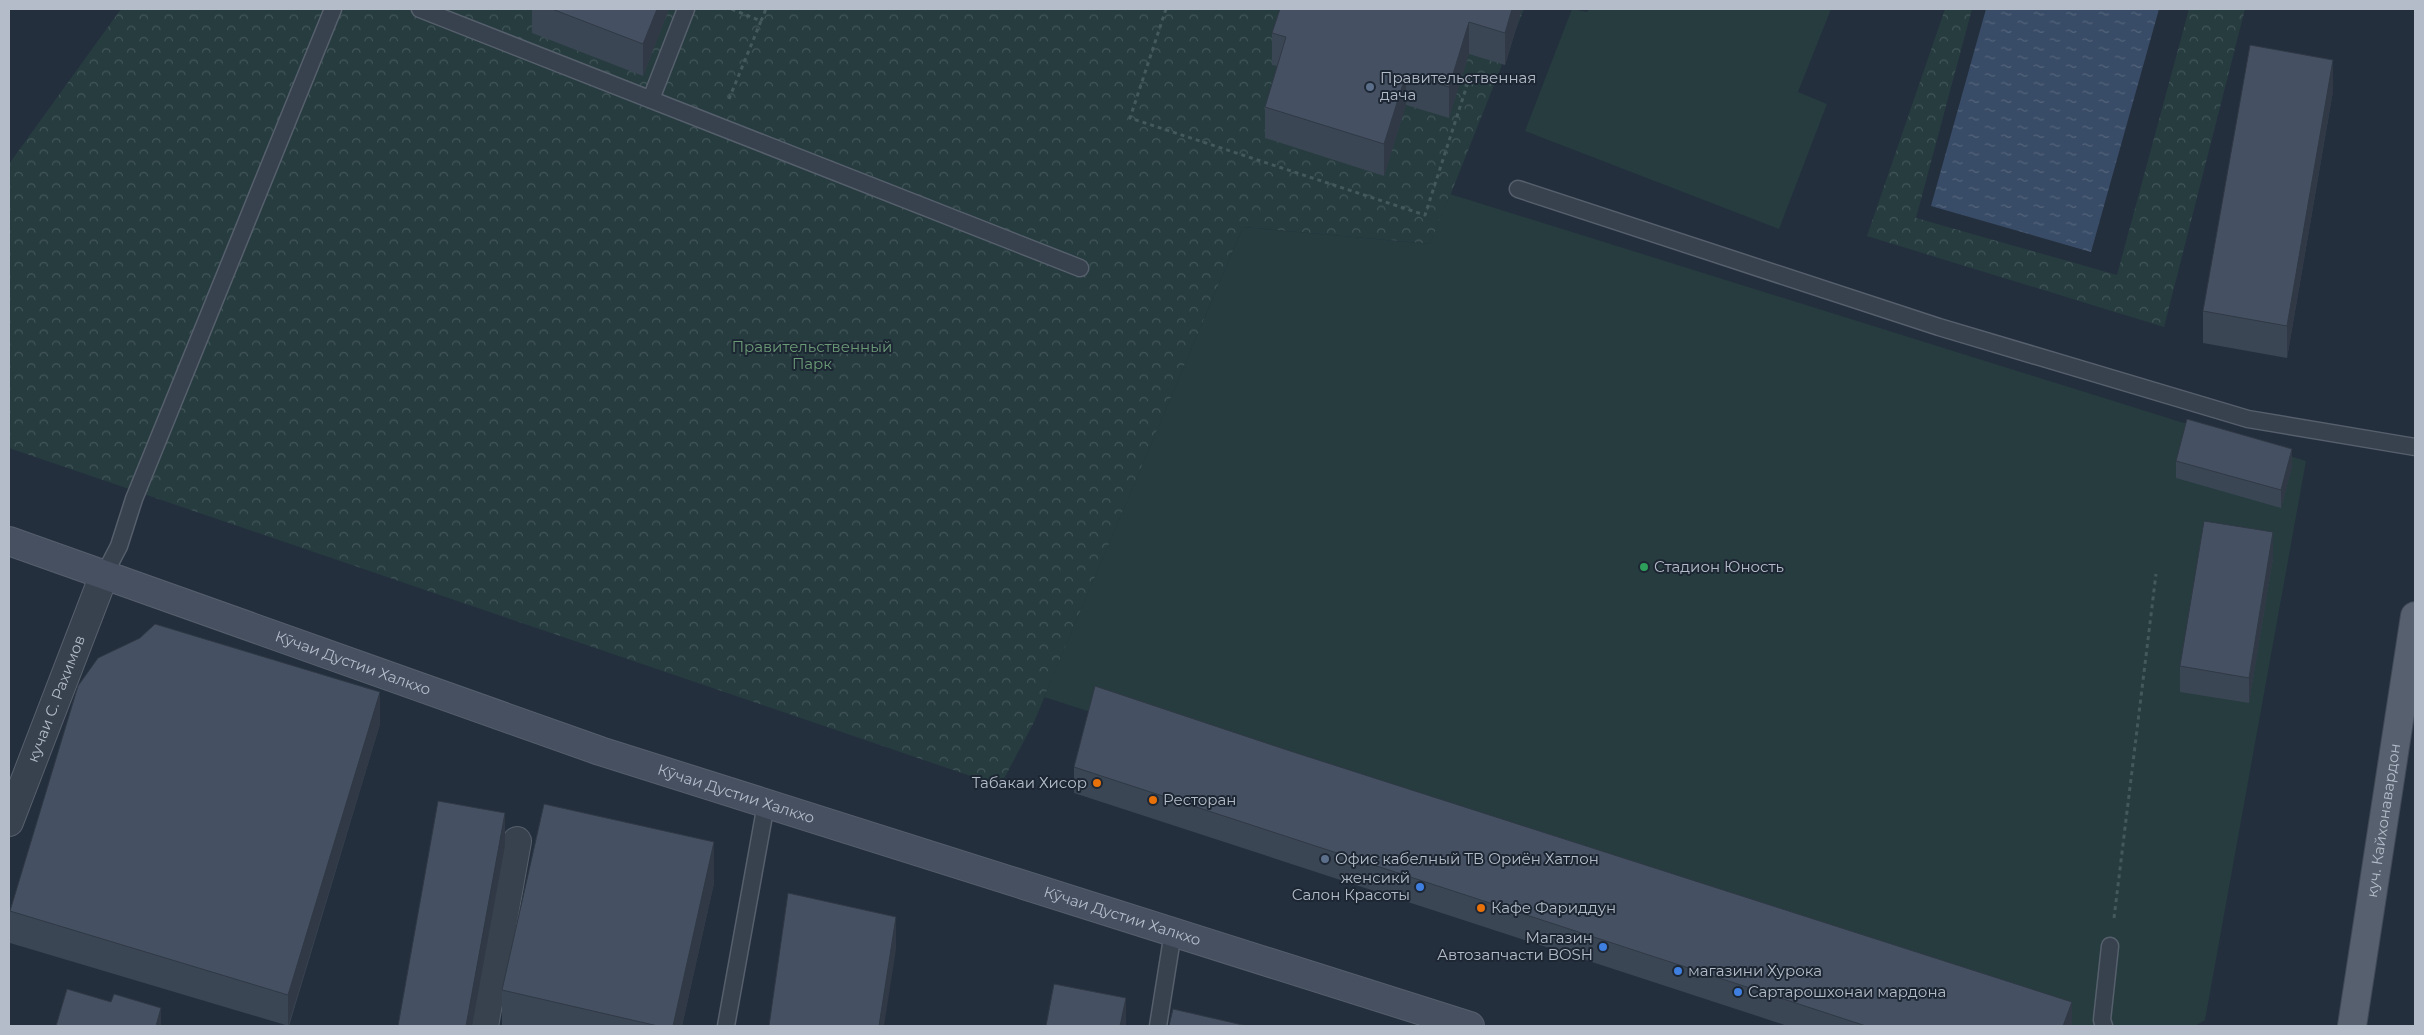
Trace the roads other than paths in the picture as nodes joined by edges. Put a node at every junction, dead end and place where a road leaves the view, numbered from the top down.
1 (333, 9) edge
2 (420, 9) edge
3 (686, 9) edge
4 (651, 99) junction
5 (1518, 188) dead end
6 (1080, 268) dead end
7 (2415, 447) edge
8 (9, 541) edge
9 (104, 575) junction
10 (2415, 616) edge
11 (766, 804) junction
12 (9, 822) edge
13 (517, 841) dead end
14 (1173, 932) junction
15 (2110, 946) road end
16 (484, 1026) edge
17 (726, 1026) edge
18 (1158, 1026) edge
19 (1470, 1026) edge
20 (2104, 1026) edge
21 (2352, 1026) edge

1 - 9 lane
2 - 4 lane
3 - 4 lane
4 - 6 lane
5 - 7 lane
8 - 9 street, Кӯчаи Дустии Халкхо
9 - 11 street, Кӯчаи Дустии Халкхо
9 - 12 street, кучаи С. Рахимов
10 - 21 main road, куч. Кайхонавардон
11 - 14 street, Кӯчаи Дустии Халкхо
11 - 17 lane
13 - 16 street
14 - 18 lane
14 - 19 street, Кӯчаи Дустии Халкхо
15 - 20 lane

